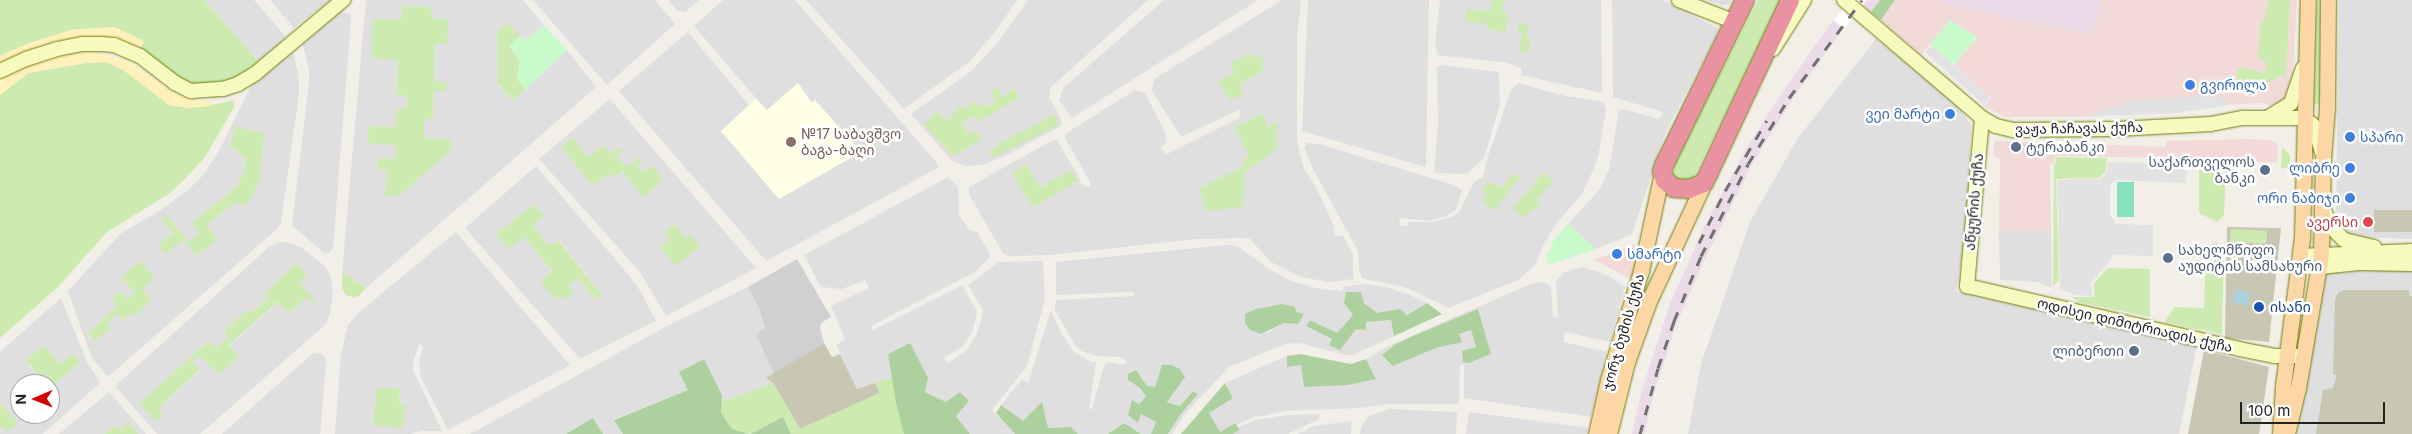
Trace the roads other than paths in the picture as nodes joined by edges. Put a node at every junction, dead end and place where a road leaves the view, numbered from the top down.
1 (343, 0) edge
2 (1679, 0) edge
3 (1745, 0) edge
4 (1790, 0) edge
5 (1804, 0) edge
6 (2308, 0) edge
7 (2328, 0) edge
8 (1842, 1) edge
9 (1735, 22) junction
10 (1763, 62) junction
11 (2305, 63) junction
12 (0, 71) edge
13 (1982, 118) junction
14 (2268, 118) junction
15 (2306, 120) junction
16 (2323, 159) junction
17 (1662, 172) junction
18 (1704, 183) junction
19 (2322, 208) junction
20 (2395, 250) junction
21 (2412, 251) edge
22 (2300, 256) junction
23 (2321, 260) junction
24 (2412, 264) edge
25 (1967, 286) joint
26 (2304, 355) junction
27 (2286, 357) junction
28 (1596, 434) edge
29 (1609, 434) edge
30 (2280, 434) edge
31 (2288, 434) edge

1 - 12 main road
2 - 9 main road
3 - 9 highway, ჯორჯ ბუშის ქუჩა
4 - 10 highway, ჯორჯ ბუშის ქუჩა
5 - 10 main road
6 - 11 main road
7 - 16 main road
8 - 13 main road, ვაჟა ჩაჩავას ქუჩა
9 - 17 highway, ჯორჯ ბუშის ქუჩა
10 - 18 highway, ჯორჯ ბუშის ქუჩა
11 - 14 main road
11 - 15 main road
13 - 14 main road, ვაჟა ჩაჩავას ქუჩა
13 - 25 main road, აწყურის ქუჩა
14 - 15 main road, ვაჟა ჩაჩავას ქუჩა
15 - 16 main road
15 - 22 main road
16 - 19 main road
17 - 18 highway
17 - 28 main road, ჯორჯ ბუშის ქუჩა
18 - 29 main road, ჯორჯ ბუშის ქუჩა
19 - 20 main road
19 - 23 main road
20 - 21 main road
20 - 23 main road
22 - 23 main road
22 - 27 main road
23 - 24 main road
23 - 26 main road
25 - 27 main road, ოდისეი დიმიტრიადის ქუჩა
26 - 27 main road, ოდისეი დიმიტრიადის ქუჩა
26 - 31 main road
27 - 30 main road

